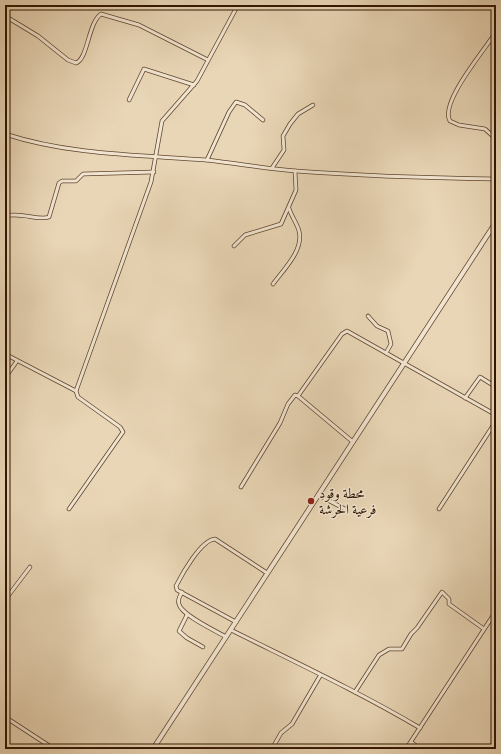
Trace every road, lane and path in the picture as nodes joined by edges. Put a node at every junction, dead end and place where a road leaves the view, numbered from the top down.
1 (238, 5) edge
2 (5, 16) edge
3 (496, 32) edge
4 (208, 60) junction
5 (194, 85) junction
6 (129, 100) dead end
7 (313, 106) dead end
8 (263, 120) dead end
9 (5, 134) edge
10 (496, 139) edge
11 (157, 157) junction
12 (207, 160) junction
13 (272, 168) junction
14 (295, 171) junction
15 (154, 172) junction
16 (496, 179) edge
17 (289, 208) junction
18 (5, 216) edge
19 (496, 222) edge
20 (494, 229) edge
21 (234, 246) dead end
22 (273, 284) dead end
23 (368, 316) dead end
24 (386, 353) junction
25 (5, 354) edge
26 (17, 361) junction
27 (404, 363) junction
28 (5, 378) edge
29 (496, 387) edge
30 (76, 391) junction
31 (298, 396) junction
32 (465, 398) junction
33 (496, 415) edge
34 (496, 421) edge
35 (353, 442) junction
36 (241, 487) dead end
37 (318, 495) junction
38 (69, 509) dead end
39 (345, 509) dead end
40 (439, 509) dead end
41 (30, 567) dead end
42 (267, 573) junction
43 (182, 592) junction
44 (5, 600) edge
45 (496, 611) edge
46 (187, 614) junction
47 (236, 622) junction
48 (484, 629) junction
49 (231, 630) junction
50 (226, 637) junction
51 (203, 647) dead end
52 (320, 676) junction
53 (355, 692) junction
54 (5, 717) edge
55 (420, 728) junction
56 (411, 742) junction
57 (54, 749) edge
58 (153, 749) edge
59 (272, 749) edge
60 (406, 749) edge
61 (420, 749) edge

1 - 4 street
2 - 4 street
3 - 10 street
4 - 5 street
5 - 6 street
5 - 11 street
7 - 13 street
8 - 12 street
9 - 11 street
11 - 12 street
11 - 15 street
12 - 13 street
13 - 14 street
14 - 16 street
14 - 17 street
15 - 18 street
15 - 30 street
17 - 21 street
17 - 22 street
19 - 20 street
20 - 27 street
23 - 24 street
24 - 27 street
24 - 31 street
25 - 26 street
26 - 28 street
26 - 30 street
27 - 32 street
27 - 35 street
29 - 32 street
30 - 38 street
31 - 35 street
31 - 36 street
32 - 33 street
34 - 40 street
35 - 37 street
37 - 39 street
37 - 42 street
41 - 44 street
42 - 43 street
42 - 47 street
43 - 46 street
43 - 47 street
45 - 48 street
46 - 50 street
46 - 51 street
47 - 49 street
48 - 53 street
48 - 55 street
49 - 50 street
49 - 52 street
50 - 58 street
52 - 53 street
52 - 59 street
53 - 55 street
54 - 57 street
55 - 56 street
56 - 60 street
56 - 61 street

